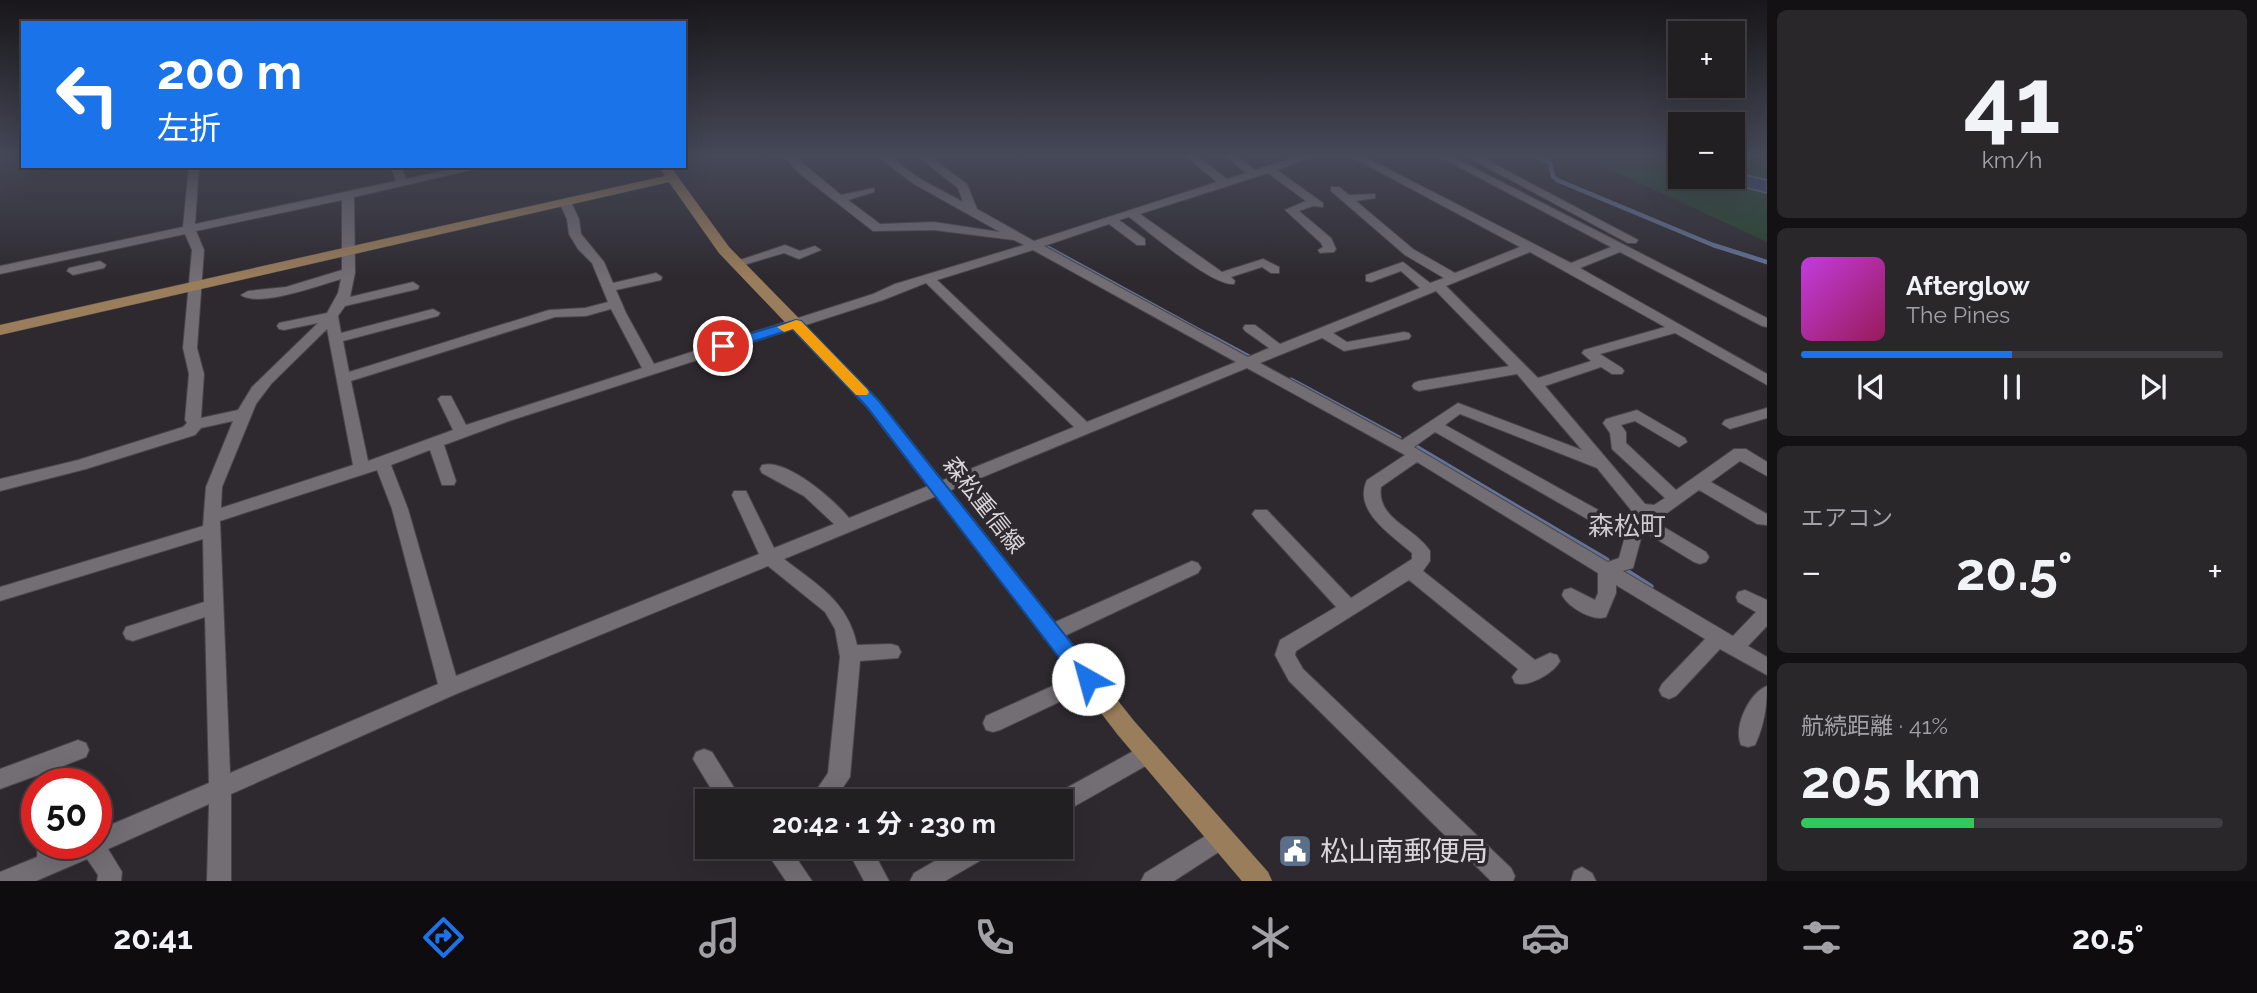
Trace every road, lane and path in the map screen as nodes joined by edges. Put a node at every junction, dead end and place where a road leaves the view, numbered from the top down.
1 (192, 196) edge
2 (338, 196) edge
3 (348, 196) edge
4 (585, 196) edge
5 (685, 196) edge
6 (846, 196) edge
7 (944, 196) edge
8 (967, 196) edge
9 (1184, 196) edge
10 (1307, 196) edge
11 (1343, 196) edge
12 (1371, 196) dead end
13 (1433, 196) edge
14 (1522, 196) edge
15 (1548, 196) edge
16 (839, 198) joint
17 (1346, 199) junction
18 (565, 202) junction
19 (972, 212) junction
20 (1131, 213) junction
21 (1110, 219) junction
22 (189, 228) junction
23 (1020, 238) junction
24 (1141, 242) dead end
25 (1034, 246) junction
26 (1531, 247) junction
27 (1623, 247) junction
28 (348, 250) junction
29 (815, 250) dead end
30 (1324, 250) dead end
31 (74, 254) junction
32 (737, 263) junction
33 (100, 265) dead end
34 (1570, 268) junction
35 (0, 270) edge
36 (1275, 270) dead end
37 (348, 272) junction
38 (656, 277) dead end
39 (928, 278) junction
40 (1371, 278) dead end
41 (1456, 279) junction
42 (196, 284) junction
43 (412, 286) dead end
44 (609, 288) junction
45 (1434, 288) junction
46 (247, 295) dead end
47 (341, 303) junction
48 (615, 304) junction
49 (1767, 311) edge
50 (433, 313) dead end
51 (331, 316) junction
52 (1767, 323) edge
53 (796, 324) junction
54 (284, 326) dead end
55 (1250, 328) dead end
56 (1678, 328) junction
57 (0, 330) edge
58 (1324, 333) junction
59 (1404, 335) dead end
60 (1598, 338) dead end
61 (335, 339) junction
62 (1611, 347) junction
63 (1280, 350) junction
64 (1602, 362) junction
65 (1248, 363) junction
66 (650, 369) junction
67 (1520, 369) junction
68 (1617, 372) dead end
69 (344, 377) junction
70 (1767, 380) edge
71 (1535, 384) junction
72 (446, 399) dead end
73 (1458, 408) junction
74 (1767, 413) edge
75 (243, 414) junction
76 (196, 424) junction
77 (1730, 424) dead end
78 (1434, 425) junction
79 (1085, 428) junction
80 (462, 433) junction
81 (1679, 442) dead end
82 (435, 443) junction
83 (1410, 451) junction
84 (383, 462) junction
85 (1603, 465) junction
86 (768, 468) dead end
87 (362, 469) junction
88 (1767, 470) edge
89 (448, 481) dead end
90 (1699, 484) junction
91 (0, 485) edge
92 (939, 486) junction
93 (740, 495) dead end
94 (1676, 500) junction
95 (1261, 514) dead end
96 (1639, 515) junction
97 (1763, 520) dead end
98 (212, 524) junction
99 (845, 525) junction
100 (1634, 538) junction
101 (769, 557) junction
102 (1700, 557) dead end
103 (1192, 568) dead end
104 (1607, 569) junction
105 (1410, 571) junction
106 (0, 594) edge
107 (1571, 595) dead end
108 (1745, 597) dead end
109 (214, 606) junction
110 (1349, 608) junction
111 (1767, 611) edge
112 (133, 633) dead end
113 (1051, 633) junction
114 (1727, 642) junction
115 (891, 652) dead end
116 (849, 653) junction
117 (1767, 667) edge
118 (1535, 669) dead end
119 (1088, 679) junction
120 (449, 688) junction
121 (1669, 690) dead end
122 (1767, 695) edge
123 (993, 723) dead end
124 (1748, 738) dead end
125 (78, 750) dead end
126 (1148, 753) junction
127 (704, 759) dead end
128 (52, 760) junction
129 (52, 768) edge
130 (0, 779) edge
131 (220, 787) junction
132 (724, 789) edge
133 (829, 789) edge
134 (1073, 796) edge
135 (112, 836) edge
136 (1220, 838) junction
137 (41, 859) edge
138 (103, 859) edge
139 (784, 859) edge
140 (865, 859) edge
141 (961, 859) edge
142 (1503, 876) dead end
143 (8, 881) edge
144 (109, 881) edge
145 (219, 881) edge
146 (800, 881) edge
147 (877, 881) edge
148 (922, 881) edge
149 (1153, 881) edge
150 (1259, 881) edge

1 - 22 street
2 - 22 street
3 - 28 street
4 - 18 main road
5 - 32 main road, 森松重信線
6 - 16 street
7 - 19 street
8 - 19 street
9 - 20 street
10 - 30 street
11 - 17 street
12 - 17 street
13 - 26 street
14 - 27 street
15 - 49 street
16 - 23 street
17 - 41 street
18 - 28 main road
18 - 44 street
19 - 23 street
20 - 21 street
20 - 36 street
21 - 24 street
21 - 25 street
22 - 31 street
22 - 42 street
23 - 25 street
25 - 39 street
25 - 65 street
26 - 34 street
26 - 41 street
27 - 34 street
27 - 52 street
28 - 37 street
28 - 42 main road
29 - 32 street
31 - 33 street
31 - 35 street
32 - 53 main road, 森松重信線
34 - 56 street
37 - 46 street
37 - 47 street
38 - 44 street
39 - 53 street
39 - 79 street
40 - 45 street
41 - 45 street
42 - 57 main road
42 - 76 street
43 - 47 street
44 - 48 street
45 - 58 street
45 - 67 street
47 - 51 street
48 - 66 street
48 - 69 street
50 - 61 street
51 - 54 street
51 - 61 street
51 - 75 street
53 - 66 street
53 - 92 main road, 森松重信線
55 - 63 street
56 - 62 street
56 - 70 street
58 - 59 street
58 - 63 street
60 - 62 street
61 - 69 street
62 - 64 street
63 - 65 street
64 - 68 street
64 - 71 street
65 - 79 street
65 - 83 street
66 - 80 street
67 - 71 street
67 - 73 street
69 - 87 street
71 - 85 street
72 - 80 street
73 - 78 street
73 - 85 street
74 - 77 street
75 - 76 street
75 - 98 street
76 - 91 street
78 - 83 street
78 - 100 street
79 - 92 street
80 - 82 street
81 - 94 street
82 - 84 street
82 - 89 street
83 - 104 street
83 - 105 street
84 - 87 street
84 - 120 street
85 - 96 street
86 - 99 street
87 - 98 street
88 - 90 street
90 - 94 street
90 - 97 street
92 - 99 street
92 - 113 main road, 森松重信線
93 - 101 street
94 - 96 street
95 - 110 street
96 - 100 street
96 - 102 street
98 - 106 street
98 - 109 street
99 - 101 street
100 - 104 street
101 - 116 street
101 - 120 street
103 - 113 street
104 - 107 street
104 - 114 street
105 - 110 street
105 - 118 street
108 - 111 street
109 - 112 street
109 - 131 street
110 - 142 street
111 - 114 street
113 - 119 main road, 森松重信線
114 - 117 street
114 - 121 street
115 - 116 street
116 - 133 street
119 - 123 street
119 - 126 main road, 森松重信線
120 - 131 street
122 - 124 street
125 - 128 street
126 - 134 street
126 - 136 main road, 森松重信線
127 - 132 street
128 - 129 street
128 - 130 street
131 - 135 street
131 - 145 street
136 - 149 street
136 - 150 main road, 森松重信線
137 - 143 street
138 - 144 street
139 - 146 street
140 - 147 street
141 - 148 street

